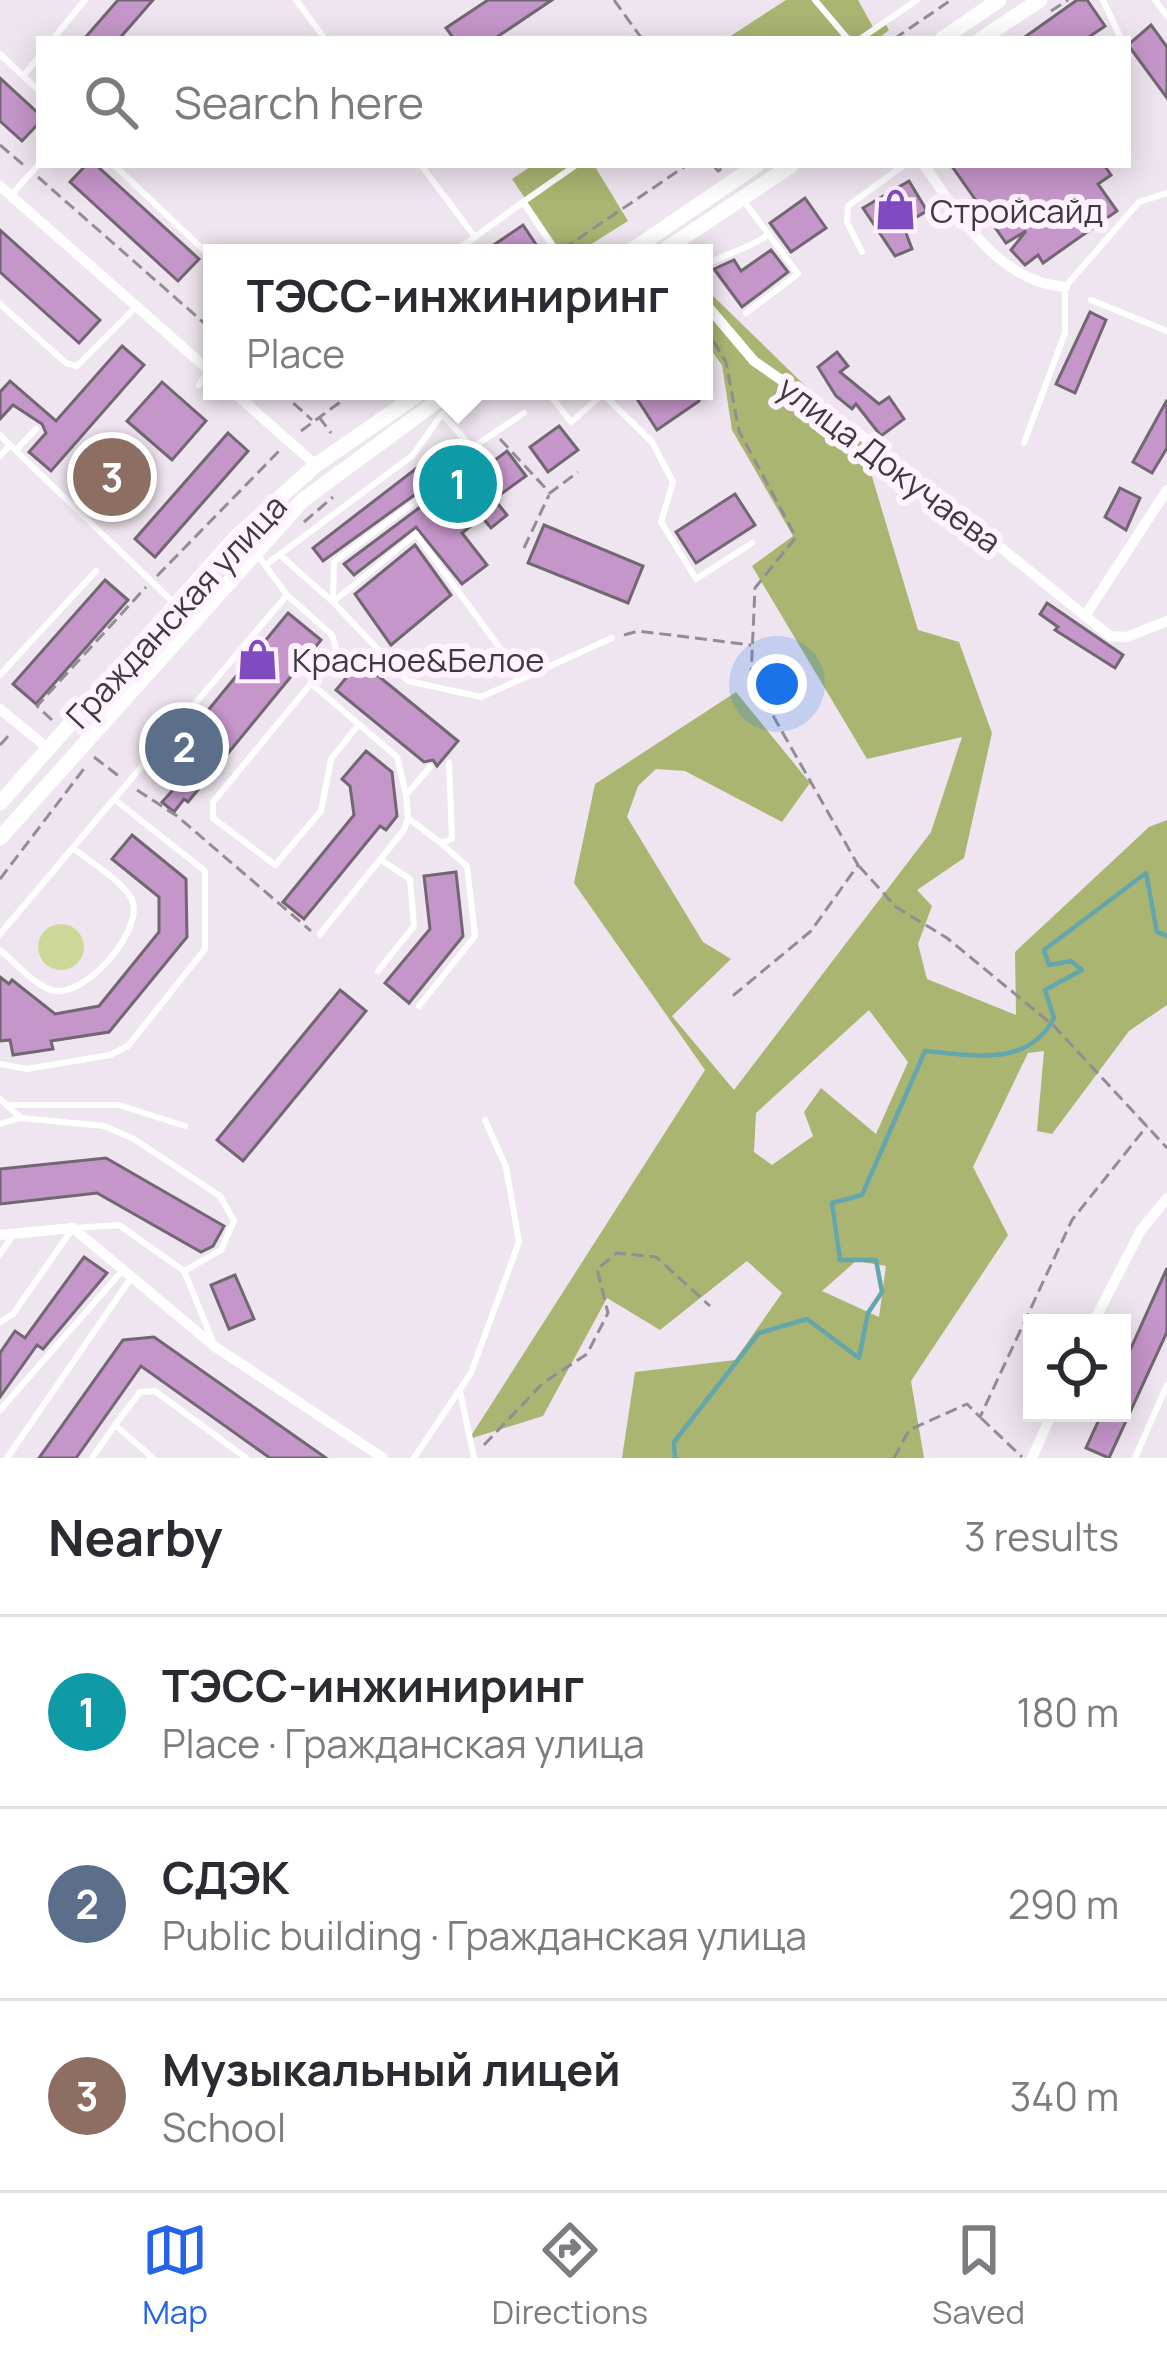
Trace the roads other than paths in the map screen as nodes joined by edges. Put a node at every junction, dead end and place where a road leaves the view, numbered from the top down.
1 (85, 0) edge
2 (296, 0) edge
3 (917, 0) edge
4 (999, 0) edge
5 (1040, 0) edge
6 (1103, 0) edge
7 (1155, 0) edge
8 (818, 1) edge
9 (1167, 16) edge
10 (55, 36) edge
11 (323, 36) edge
12 (846, 36) edge
13 (864, 36) edge
14 (946, 36) edge
15 (986, 36) edge
16 (1120, 36) edge
17 (0, 53) edge
18 (36, 61) edge
19 (24, 75) junction
20 (36, 88) edge
21 (36, 167) edge
22 (117, 168) edge
23 (423, 168) edge
24 (572, 168) edge
25 (753, 168) edge
26 (787, 168) edge
27 (900, 168) edge
28 (926, 168) edge
29 (0, 185) edge
30 (1167, 193) edge
31 (10, 195) junction
32 (742, 198) junction
33 (523, 202) junction
34 (769, 234) junction
35 (476, 237) junction
36 (466, 244) edge
37 (551, 244) edge
38 (641, 244) edge
39 (676, 244) edge
40 (203, 249) edge
41 (862, 251) dead end
42 (713, 261) edge
43 (1065, 287) junction
44 (1091, 300) dead end
45 (0, 304) edge
46 (137, 307) junction
47 (713, 313) edge
48 (746, 313) dead end
49 (1167, 331) edge
50 (203, 366) edge
51 (203, 380) edge
52 (199, 385) dead end
53 (242, 400) edge
54 (249, 400) edge
55 (554, 400) edge
56 (596, 400) edge
57 (609, 400) edge
58 (246, 403) junction
59 (433, 403) edge
60 (524, 413) dead end
61 (36, 429) dead end
62 (0, 435) edge
63 (1024, 443) dead end
64 (13, 447) junction
65 (0, 456) edge
66 (316, 465) junction
67 (329, 477) junction
68 (431, 490) dead end
69 (1167, 490) edge
70 (752, 543) dead end
71 (253, 551) junction
72 (281, 556) junction
73 (267, 564) junction
74 (96, 571) dead end
75 (287, 595) junction
76 (333, 602) junction
77 (175, 604) junction
78 (1085, 616) junction
79 (1167, 621) edge
80 (612, 638) road end
81 (505, 656) dead end
82 (0, 675) edge
83 (313, 685) junction
84 (0, 709) edge
85 (359, 724) junction
86 (49, 749) junction
87 (65, 763) junction
88 (449, 763) dead end
89 (430, 767) dead end
90 (406, 795) junction
91 (114, 799) junction
92 (0, 803) edge
93 (408, 818) junction
94 (0, 838) edge
95 (441, 843) junction
96 (73, 848) junction
97 (381, 860) junction
98 (0, 934) edge
99 (320, 934) road end
100 (0, 950) edge
101 (378, 971) dead end
102 (419, 1006) dead end
103 (0, 1064) edge
104 (4, 1102) edge
105 (21, 1118) junction
106 (485, 1120) dead end
107 (0, 1124) edge
108 (185, 1126) dead end
109 (1167, 1198) edge
110 (74, 1228) junction
111 (14, 1234) junction
112 (0, 1235) edge
113 (0, 1254) edge
114 (184, 1270) junction
115 (128, 1272) junction
116 (1098, 1314) edge
117 (0, 1322) edge
118 (214, 1346) junction
119 (1167, 1385) edge
120 (460, 1390) junction
121 (0, 1410) edge
122 (1047, 1422) edge
123 (115, 1426) junction
124 (475, 1456) edge
125 (7, 1458) edge
126 (92, 1458) edge
127 (153, 1458) edge
128 (246, 1458) edge
129 (383, 1458) edge
130 (414, 1458) edge
131 (1028, 1458) edge
132 (1136, 1458) edge

1 - 10 lane
2 - 11 lane
3 - 13 lane
4 - 14 main road
5 - 15 main road
6 - 16 lane
7 - 9 lane
8 - 12 lane
17 - 19 lane
18 - 19 lane
19 - 20 lane
21 - 31 lane
22 - 40 lane
23 - 35 lane
24 - 33 lane
25 - 38 main road
26 - 32 main road
27 - 41 lane
28 - 43 street
29 - 31 street
30 - 43 lane
31 - 46 street
32 - 34 lane
32 - 39 main road
33 - 35 lane
33 - 37 lane
34 - 42 lane
34 - 48 lane
35 - 36 lane
43 - 63 lane
44 - 49 lane
45 - 46 lane
46 - 50 street
47 - 78 street, улица Докучаева
51 - 52 lane
53 - 58 street
54 - 58 lane
55 - 56 lane
57 - 70 lane
58 - 66 street
59 - 60 lane
59 - 66 main road, Гражданская улица
59 - 67 main road, Гражданская улица
59 - 72 lane
61 - 64 lane
62 - 64 lane
64 - 65 lane
64 - 77 lane
66 - 67 main road
66 - 77 main road, Гражданская улица
67 - 71 main road, Гражданская улица
68 - 76 lane
69 - 78 street
71 - 73 lane
71 - 87 main road, Гражданская улица
72 - 73 lane
72 - 76 lane
73 - 75 lane
74 - 82 lane
75 - 83 lane
75 - 91 lane
76 - 80 lane
76 - 81 lane
77 - 86 main road, Гражданская улица
78 - 79 street
83 - 85 lane
83 - 85 lane
84 - 86 street
85 - 90 lane
86 - 87 main road
86 - 92 main road, Гражданская улица
87 - 94 main road, Гражданская улица
88 - 95 lane
89 - 90 lane
90 - 93 lane
91 - 96 lane
91 - 103 lane
93 - 95 lane
93 - 97 lane
95 - 102 lane
96 - 98 lane
96 - 100 lane
97 - 99 lane
97 - 101 lane
104 - 105 lane
104 - 108 lane
105 - 107 lane
105 - 114 lane
106 - 120 lane
109 - 116 street
110 - 111 street
110 - 114 lane
110 - 115 street
110 - 117 lane
111 - 112 street
111 - 113 lane
114 - 118 lane
115 - 118 street
115 - 121 lane
115 - 125 lane
118 - 129 street
119 - 132 lane
120 - 124 lane
120 - 130 lane
122 - 131 street
123 - 126 lane
123 - 127 lane
123 - 128 lane

